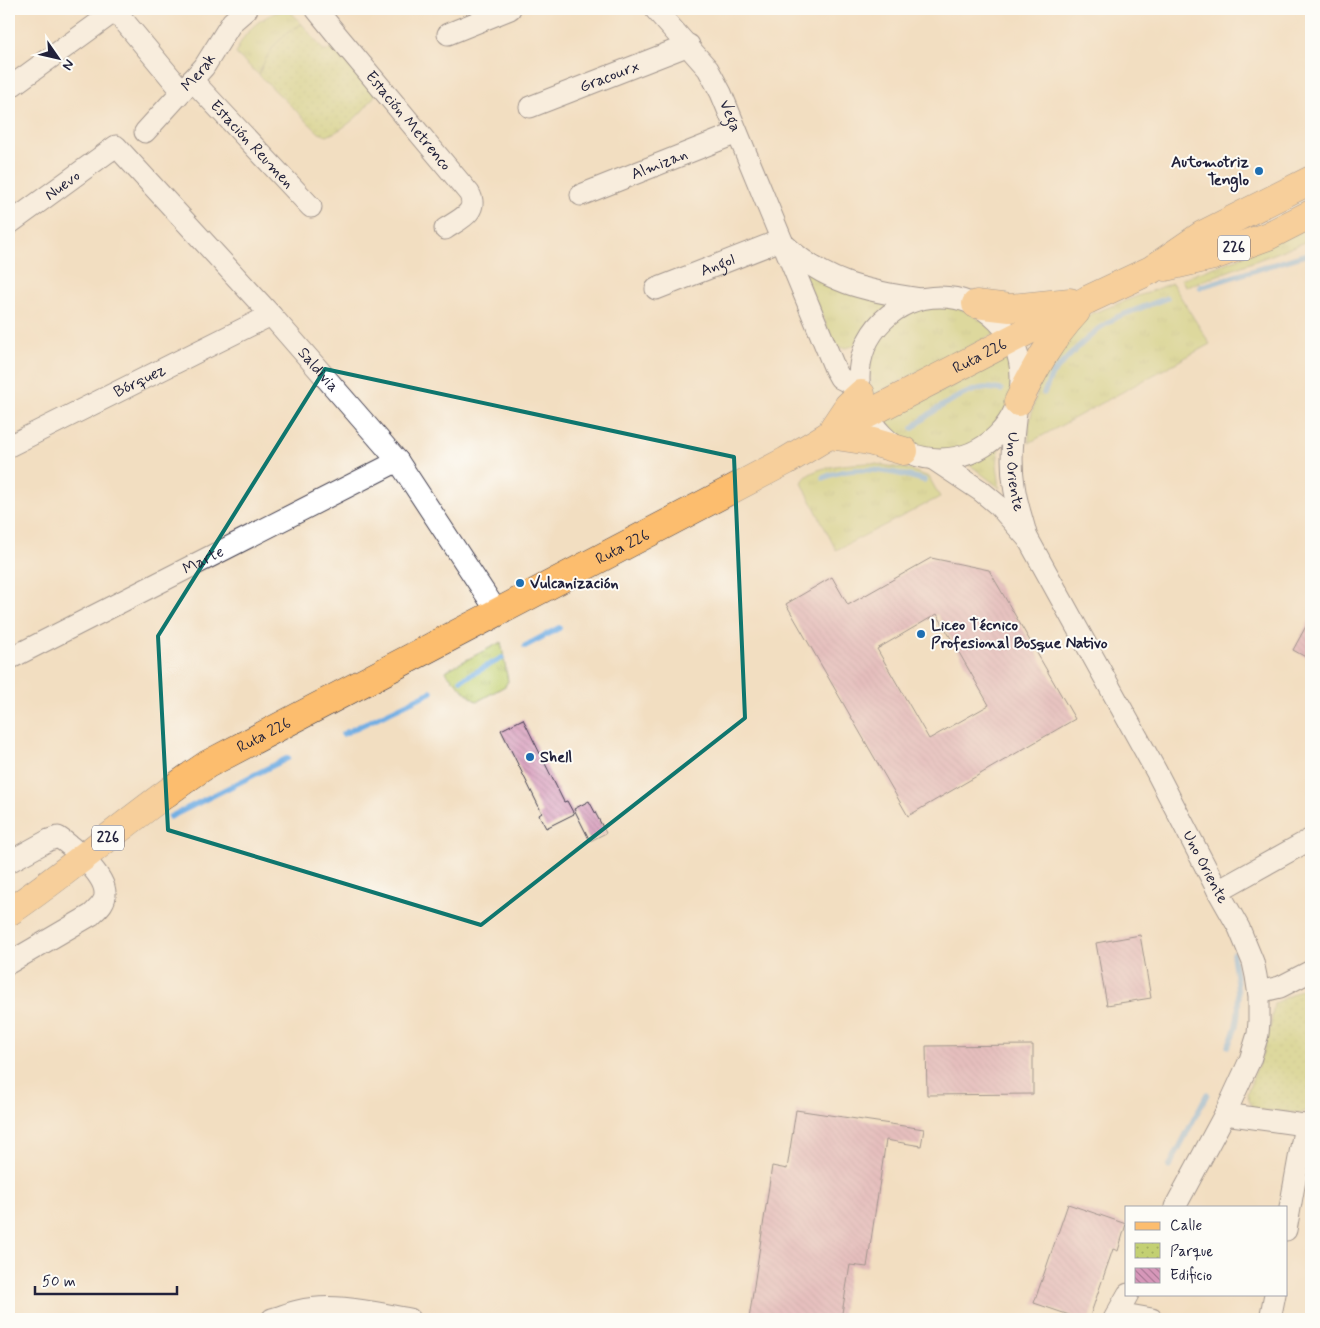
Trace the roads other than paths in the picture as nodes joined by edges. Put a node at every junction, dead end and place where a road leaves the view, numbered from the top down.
1 (247, 9) edge
2 (316, 9) edge
3 (510, 9) edge
4 (655, 9) edge
5 (114, 10) edge
6 (448, 34) dead end
7 (689, 45) junction
8 (187, 86) junction
9 (9, 88) edge
10 (530, 107) dead end
11 (145, 132) dead end
12 (737, 133) junction
13 (116, 146) joint
14 (1311, 180) edge
15 (581, 195) dead end
16 (311, 207) dead end
17 (1311, 214) edge
18 (9, 224) edge
19 (445, 229) dead end
20 (781, 240) junction
21 (1152, 270) junction
22 (656, 289) dead end
23 (921, 299) junction
24 (1087, 300) junction
25 (976, 304) junction
26 (271, 315) junction
27 (1012, 339) junction
28 (863, 399) junction
29 (1018, 402) junction
30 (829, 435) junction
31 (9, 446) edge
32 (904, 450) junction
33 (933, 458) junction
34 (398, 461) junction
35 (1028, 539) junction
36 (498, 612) junction
37 (9, 659) edge
38 (1311, 839) edge
39 (84, 858) junction
40 (9, 862) edge
41 (1218, 891) junction
42 (11, 906) edge
43 (9, 964) edge
44 (1311, 971) edge
45 (1259, 992) junction
46 (1225, 1114) junction
47 (1308, 1126) edge
48 (1176, 1206) edge
49 (1288, 1221) edge
50 (1127, 1296) edge
51 (1275, 1296) edge
52 (1116, 1316) edge
53 (272, 1319) edge
54 (410, 1319) edge
55 (1152, 1319) edge
56 (1270, 1319) edge

1 - 8 street, Merak
2 - 19 street, Estación Metrenco
3 - 6 street
4 - 7 street, Vega
5 - 8 street, Estación Reumen
5 - 9 street
7 - 10 street, Gracourx
7 - 12 street, Vega
8 - 11 street, Merak
8 - 16 street, Estación Reumen
12 - 15 street, Almizan
12 - 20 street, Vega
13 - 18 street, Nuevo
13 - 26 street, Saldivia
14 - 21 main road, Ruta 226 / 226
17 - 21 main road, Ruta 226 / 226
20 - 22 street, Angol
20 - 23 street, Vega
20 - 28 street, Vega
21 - 24 main road, Ruta 226 / 226
23 - 25 street
23 - 28 street
24 - 25 main road
24 - 27 main road, Ruta 226 / 226
24 - 29 main road
25 - 27 street, Uno Oriente
26 - 31 street, Bórquez
26 - 34 street, Saldivia
27 - 28 main road, Ruta 226 / 226
27 - 29 street, Uno Oriente
28 - 30 main road, Ruta 226 / 226
28 - 32 street
29 - 33 street
29 - 35 street, Uno Oriente
30 - 32 main road
30 - 36 main road, Ruta 226 / 226
32 - 33 street
33 - 35 street, Uno Oriente
34 - 36 street, Saldivia
34 - 37 street, Marte
35 - 41 street, Uno Oriente
36 - 39 main road, Ruta 226 / 226
38 - 41 street
39 - 40 street
39 - 42 main road, Ruta 226 / 226
39 - 43 street
41 - 45 street, Uno Oriente
44 - 45 street
45 - 46 street, Uno Oriente
46 - 47 street
46 - 48 street, Uno Oriente
47 - 49 street
50 - 52 street
51 - 56 street
52 - 55 street
53 - 54 street

